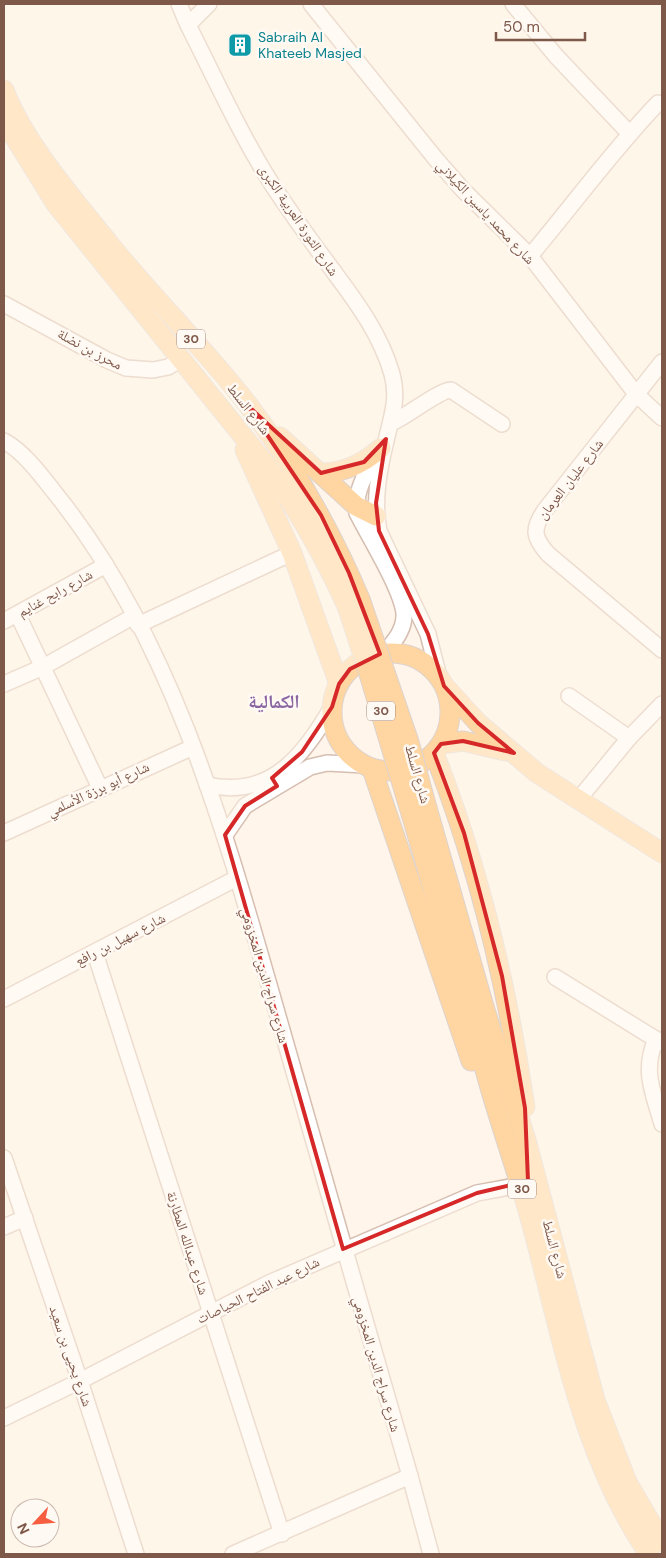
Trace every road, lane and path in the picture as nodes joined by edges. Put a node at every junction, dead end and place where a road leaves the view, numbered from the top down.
1 (179, 4) edge
2 (209, 4) edge
3 (312, 4) edge
4 (513, 4) edge
5 (188, 25) junction
6 (4, 90) edge
7 (658, 103) dead end
8 (4, 120) edge
9 (629, 133) junction
10 (530, 256) junction
11 (4, 304) edge
12 (180, 360) junction
13 (662, 362) edge
14 (636, 394) junction
15 (247, 405) junction
16 (662, 418) edge
17 (393, 422) junction
18 (502, 424) dead end
19 (235, 426) junction
20 (4, 441) edge
21 (384, 444) junction
22 (321, 473) junction
23 (356, 506) junction
24 (376, 516) junction
25 (292, 553) junction
26 (106, 565) junction
27 (353, 602) junction
28 (11, 618) edge
29 (136, 621) junction
30 (662, 650) edge
31 (383, 654) junction
32 (43, 667) junction
33 (442, 682) junction
34 (4, 684) edge
35 (339, 684) junction
36 (569, 696) dead end
37 (662, 704) edge
38 (332, 707) junction
39 (629, 738) junction
40 (193, 747) junction
41 (438, 749) junction
42 (514, 753) junction
43 (368, 767) junction
44 (274, 782) junction
45 (207, 785) junction
46 (100, 788) junction
47 (578, 800) junction
48 (419, 813) junction
49 (4, 833) edge
50 (225, 835) junction
51 (662, 853) edge
52 (237, 878) junction
53 (95, 952) junction
54 (555, 977) dead end
55 (4, 999) edge
56 (659, 1041) edge
57 (662, 1124) edge
58 (502, 1128) junction
59 (526, 1140) junction
60 (4, 1158) edge
61 (521, 1185) junction
62 (24, 1218) junction
63 (4, 1228) edge
64 (344, 1249) junction
65 (211, 1313) junction
66 (80, 1381) junction
67 (4, 1418) edge
68 (410, 1476) junction
69 (282, 1534) junction
70 (662, 1542) edge
71 (136, 1554) edge
72 (233, 1554) edge
73 (431, 1554) edge
74 (649, 1554) edge

1 - 5 street, شارع الثورة العربية الكبرى
2 - 5 street
3 - 10 street, شارع محمد ياسين الكيلاني
4 - 9 street
5 - 17 street, شارع الثورة العربية الكبرى
6 - 15 main road, شارع السلط / 30
7 - 9 street
8 - 12 main road, شارع السلط / 30
9 - 10 street
10 - 14 street, شارع محمد ياسين الكيلاني
11 - 12 street, محرز بن نضلة
12 - 19 main road, شارع السلط / 30
13 - 14 street, شارع عليان العرمان
14 - 16 street, شارع محمد ياسين الكيلاني
14 - 30 street, شارع عليان العرمان
15 - 22 main road
15 - 27 main road, شارع السلط / 30
17 - 18 street
17 - 21 street, شارع الثورة العربية الكبرى
19 - 25 main road
19 - 27 main road, شارع السلط / 30
20 - 26 street, شارع سراج الدين المخزومي
21 - 22 main road
21 - 23 street, شارع الثورة العربية الكبرى
21 - 24 street, شارع الثورة العربية الكبرى
22 - 23 main road
23 - 24 main road
23 - 31 street
24 - 33 street, شارع الثورة العربية الكبرى
25 - 29 street
25 - 35 main road
26 - 28 street, شارع رابح غنايم
26 - 29 street, شارع سراج الدين المخزومي
27 - 48 main road, شارع السلط / 30, bridge
28 - 32 street
29 - 32 street
29 - 40 street, شارع سراج الدين المخزومي
31 - 33 main road
31 - 35 main road
32 - 34 street
32 - 46 street
33 - 41 main road
33 - 42 main road
35 - 38 main road
36 - 39 street
37 - 39 street
38 - 43 main road
38 - 44 street
39 - 47 street
40 - 45 street, شارع سراج الدين المخزومي
40 - 46 street, شارع أبو برزة الأسلمي
41 - 42 main road
41 - 43 main road
41 - 59 main road
42 - 47 main road
43 - 44 street
43 - 58 main road
44 - 45 street
44 - 50 street
45 - 50 street, شارع سراج الدين المخزومي
46 - 49 street, شارع أبو برزة الأسلمي
47 - 51 main road
48 - 58 main road, شارع السلط / 30
48 - 59 main road, شارع السلط / 30
50 - 52 street, شارع سراج الدين المخزومي
52 - 53 street, شارع سهيل بن رافع
52 - 64 street, شارع سراج الدين المخزومي
53 - 55 street, شارع سهيل بن رافع
53 - 65 street, شارع عبدالله المطارنة
54 - 56 street
56 - 57 street
58 - 61 main road, شارع السلط / 30
59 - 70 main road, شارع السلط / 30
60 - 62 street, شارع يحيى بن سعيد
61 - 64 street, شارع عبد الفتاح الحياصات
61 - 74 main road, شارع السلط / 30
62 - 63 street
62 - 66 street, شارع يحيى بن سعيد
64 - 65 street, شارع عبد الفتاح الحياصات
64 - 68 street, شارع سراج الدين المخزومي
65 - 66 street, شارع عبد الفتاح الحياصات
65 - 69 street, شارع عبدالله المطارنة
66 - 67 street, شارع عبد الفتاح الحياصات
66 - 71 street, شارع يحيى بن سعيد
68 - 69 street
68 - 73 street, شارع سراج الدين المخزومي
69 - 72 street

